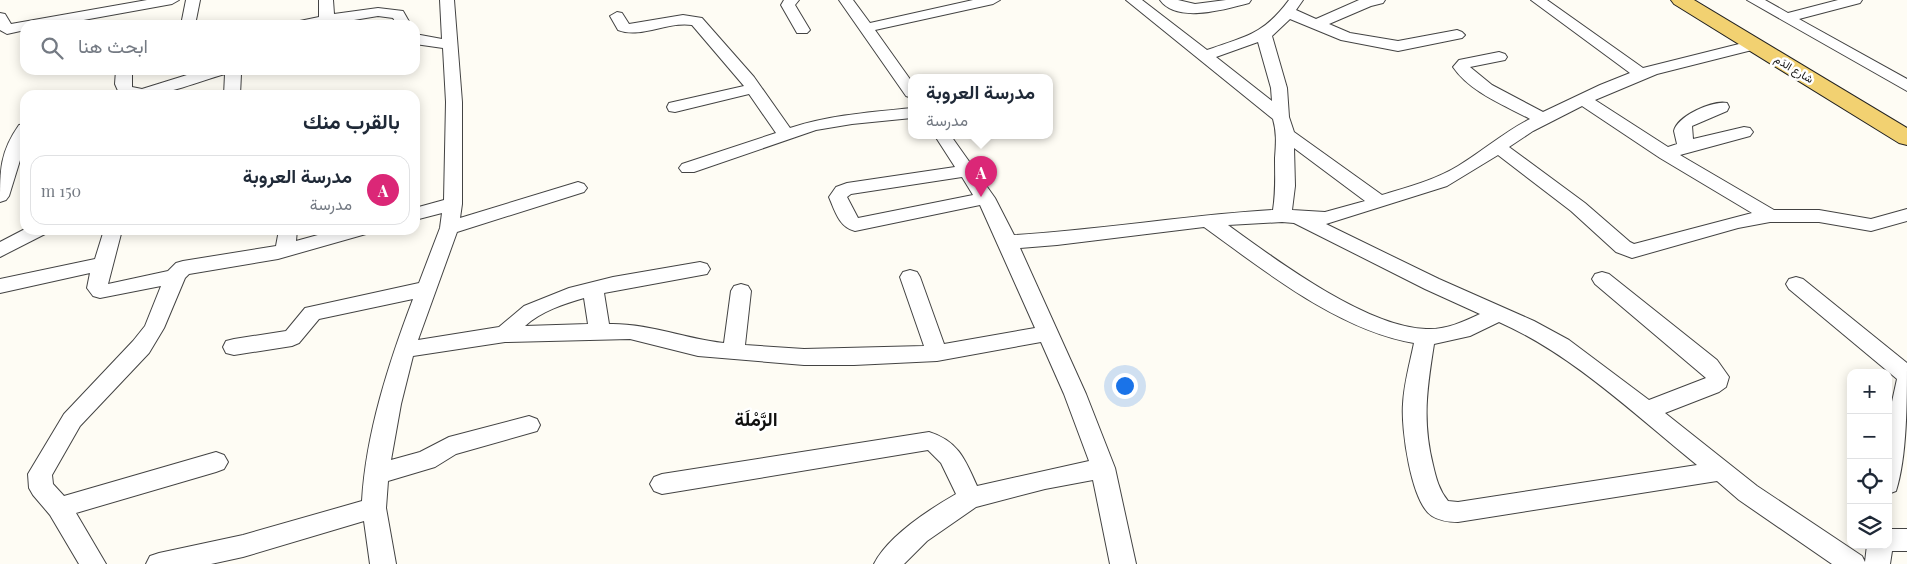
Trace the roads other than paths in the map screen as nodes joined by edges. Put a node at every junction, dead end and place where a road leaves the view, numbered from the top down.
1 (172, 0) edge
2 (193, 0) edge
3 (326, 0) edge
4 (448, 0) edge
5 (792, 0) edge
6 (846, 0) edge
7 (1132, 0) edge
8 (1167, 0) edge
9 (1244, 0) edge
10 (1378, 0) edge
11 (1538, 0) edge
12 (1681, 0) edge
13 (1701, 0) edge
14 (1754, 0) edge
15 (1855, 0) edge
16 (985, 1) edge
17 (1292, 6) edge
18 (617, 16) dead end
19 (1786, 18) junction
20 (59, 20) edge
21 (189, 20) edge
22 (327, 20) joint
23 (401, 20) edge
24 (1317, 24) junction
25 (2, 26) edge
26 (20, 26) edge
27 (866, 28) junction
28 (802, 30) dead end
29 (1264, 35) junction
30 (1457, 35) dead end
31 (420, 40) edge
32 (452, 45) junction
33 (1755, 45) junction
34 (1205, 56) junction
35 (1499, 57) dead end
36 (1641, 74) junction
37 (124, 75) edge
38 (204, 75) edge
39 (233, 75) edge
40 (908, 86) edge
41 (1907, 86) edge
42 (754, 88) junction
43 (125, 90) edge
44 (156, 90) edge
45 (232, 90) edge
46 (1582, 99) junction
47 (675, 107) dead end
48 (1721, 107) dead end
49 (908, 113) edge
50 (1543, 119) junction
51 (1907, 121) edge
52 (1284, 126) junction
53 (1744, 132) dead end
54 (786, 135) junction
55 (20, 138) edge
56 (1907, 138) edge
57 (946, 139) edge
58 (1497, 146) junction
59 (1687, 146) junction
60 (1666, 154) junction
61 (688, 168) dead end
62 (967, 171) junction
63 (578, 188) dead end
64 (0, 196) edge
65 (986, 198) junction
66 (1379, 202) junction
67 (453, 204) junction
68 (420, 213) edge
69 (1907, 215) edge
70 (1289, 216) junction
71 (1770, 216) junction
72 (1208, 220) junction
73 (449, 228) junction
74 (27, 235) edge
75 (111, 235) edge
76 (288, 235) edge
77 (341, 235) edge
78 (1009, 242) junction
79 (0, 250) edge
80 (286, 250) junction
81 (103, 264) junction
82 (700, 269) dead end
83 (175, 276) junction
84 (910, 276) dead end
85 (1602, 279) dead end
86 (1796, 284) dead end
87 (0, 286) edge
88 (425, 289) junction
89 (593, 290) junction
90 (741, 291) dead end
91 (1499, 313) junction
92 (600, 331) junction
93 (505, 334) junction
94 (1049, 334) junction
95 (1425, 337) junction
96 (234, 347) dead end
97 (404, 350) junction
98 (734, 352) junction
99 (937, 353) junction
100 (1907, 375) edge
101 (1907, 380) edge
102 (1647, 410) junction
103 (529, 425) dead end
104 (216, 462) dead end
105 (1892, 462) edge
106 (1104, 468) junction
107 (1722, 471) junction
108 (377, 474) junction
109 (662, 484) dead end
110 (970, 498) junction
111 (59, 508) junction
112 (374, 508) junction
113 (1892, 540) edge
114 (1907, 540) edge
115 (1879, 549) edge
116 (93, 564) edge
117 (159, 564) edge
118 (383, 564) edge
119 (887, 564) edge
120 (1123, 564) edge
121 (1853, 564) edge
122 (1877, 564) edge

1 - 20 street
2 - 21 street
3 - 22 street
4 - 32 street
5 - 28 street
6 - 27 street
7 - 34 street
8 - 9 street
10 - 24 street
11 - 36 street
12 - 33 main road, شارع الدَم
13 - 51 main road, شارع الدَم
14 - 19 street
15 - 19 street
16 - 27 street
17 - 24 street
17 - 29 street
18 - 42 street
19 - 41 street
22 - 23 street
24 - 30 street
25 - 26 street
27 - 40 street
29 - 34 street
29 - 52 street
31 - 32 street
32 - 67 street
33 - 36 street
33 - 56 main road, شارع الدَم
34 - 52 street
35 - 50 street
36 - 46 street
37 - 43 street
38 - 44 street
39 - 45 street
42 - 47 street
42 - 54 street
46 - 50 street
46 - 60 street
48 - 59 street
49 - 54 street
50 - 58 street
52 - 66 street
52 - 70 street
53 - 59 street
54 - 61 street
55 - 64 street
57 - 62 street
58 - 66 street
58 - 71 street
59 - 60 street
60 - 71 street
62 - 65 street
62 - 65 street
63 - 73 street
65 - 78 street
66 - 70 street
67 - 68 street
67 - 73 street
69 - 71 street
70 - 72 street
70 - 91 street
72 - 78 street
72 - 95 street
73 - 88 street
74 - 79 street
75 - 81 street
76 - 80 street
77 - 80 street
78 - 94 street
80 - 83 street
81 - 83 street
81 - 87 street
82 - 89 street
83 - 111 street
84 - 99 street
85 - 102 street
86 - 100 street
88 - 96 street
88 - 97 street
89 - 92 street
89 - 93 street
90 - 98 street
91 - 95 street
91 - 102 street
92 - 93 street
92 - 98 street
93 - 97 street
94 - 99 street
94 - 106 street
95 - 107 street
97 - 108 street
98 - 99 street
101 - 105 street
102 - 107 street
103 - 108 street
104 - 111 street
106 - 110 street
106 - 120 street
107 - 121 street
108 - 112 street
109 - 110 street
110 - 119 street
111 - 116 street
112 - 117 street
112 - 118 street
113 - 114 street
115 - 122 street

